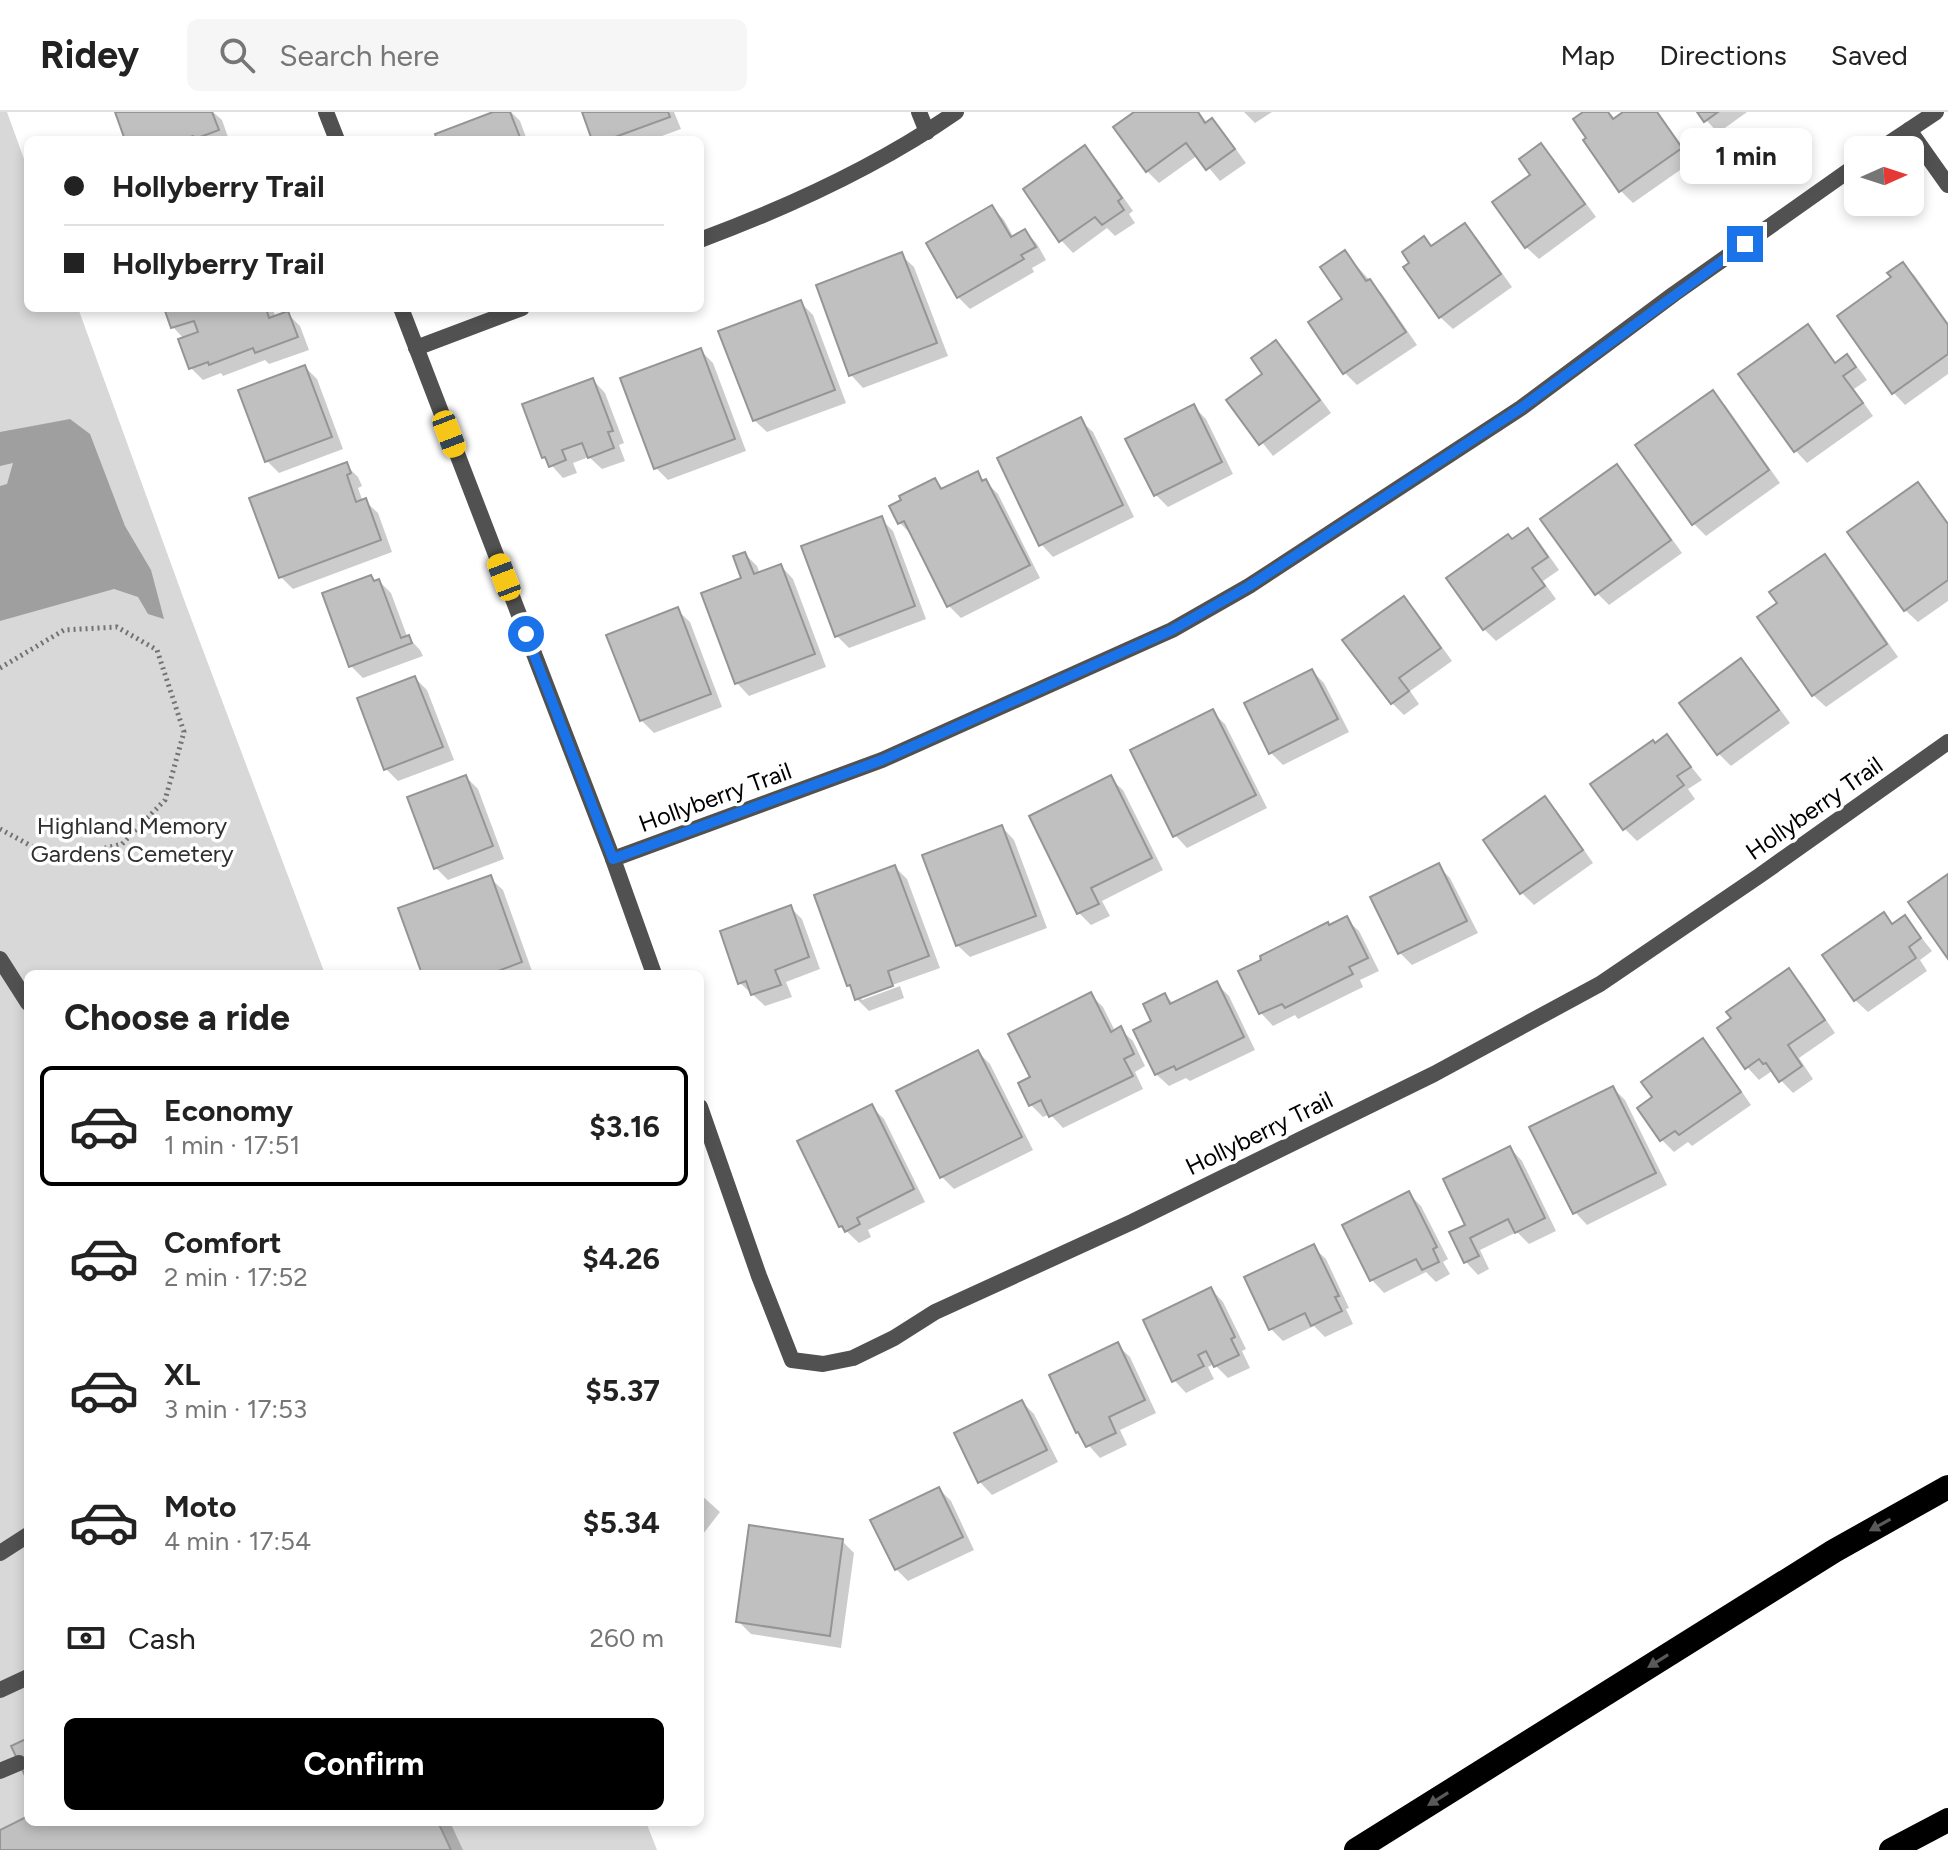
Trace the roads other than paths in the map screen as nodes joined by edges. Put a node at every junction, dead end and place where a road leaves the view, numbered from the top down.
1 (326, 112) edge
2 (919, 112) edge
3 (956, 112) edge
4 (1936, 112) edge
5 (1909, 130) junction
6 (927, 132) junction
7 (335, 136) edge
8 (1900, 136) edge
9 (1844, 174) edge
10 (1948, 185) edge
11 (704, 239) edge
12 (402, 312) edge
13 (511, 312) edge
14 (416, 348) junction
15 (1948, 742) edge
16 (613, 859) junction
17 (0, 959) edge
18 (653, 970) edge
19 (24, 997) edge
20 (704, 1118) edge
21 (1948, 1487) edge
22 (24, 1538) edge
23 (0, 1553) edge
24 (24, 1679) edge
25 (0, 1690) edge
26 (19, 1763) dead end
27 (0, 1771) edge
28 (1948, 1820) edge
29 (1356, 1850) edge
30 (1891, 1850) edge

1 - 7 street
2 - 6 street
3 - 6 street
4 - 5 street
5 - 8 street
5 - 10 street
6 - 11 street
9 - 16 street, Hollyberry Trail
12 - 14 street
13 - 14 street
14 - 16 street
15 - 20 street, Hollyberry Trail
16 - 18 street
17 - 19 street
21 -> 29 highway
22 - 23 street
24 - 25 street
26 - 27 street
28 - 30 highway

